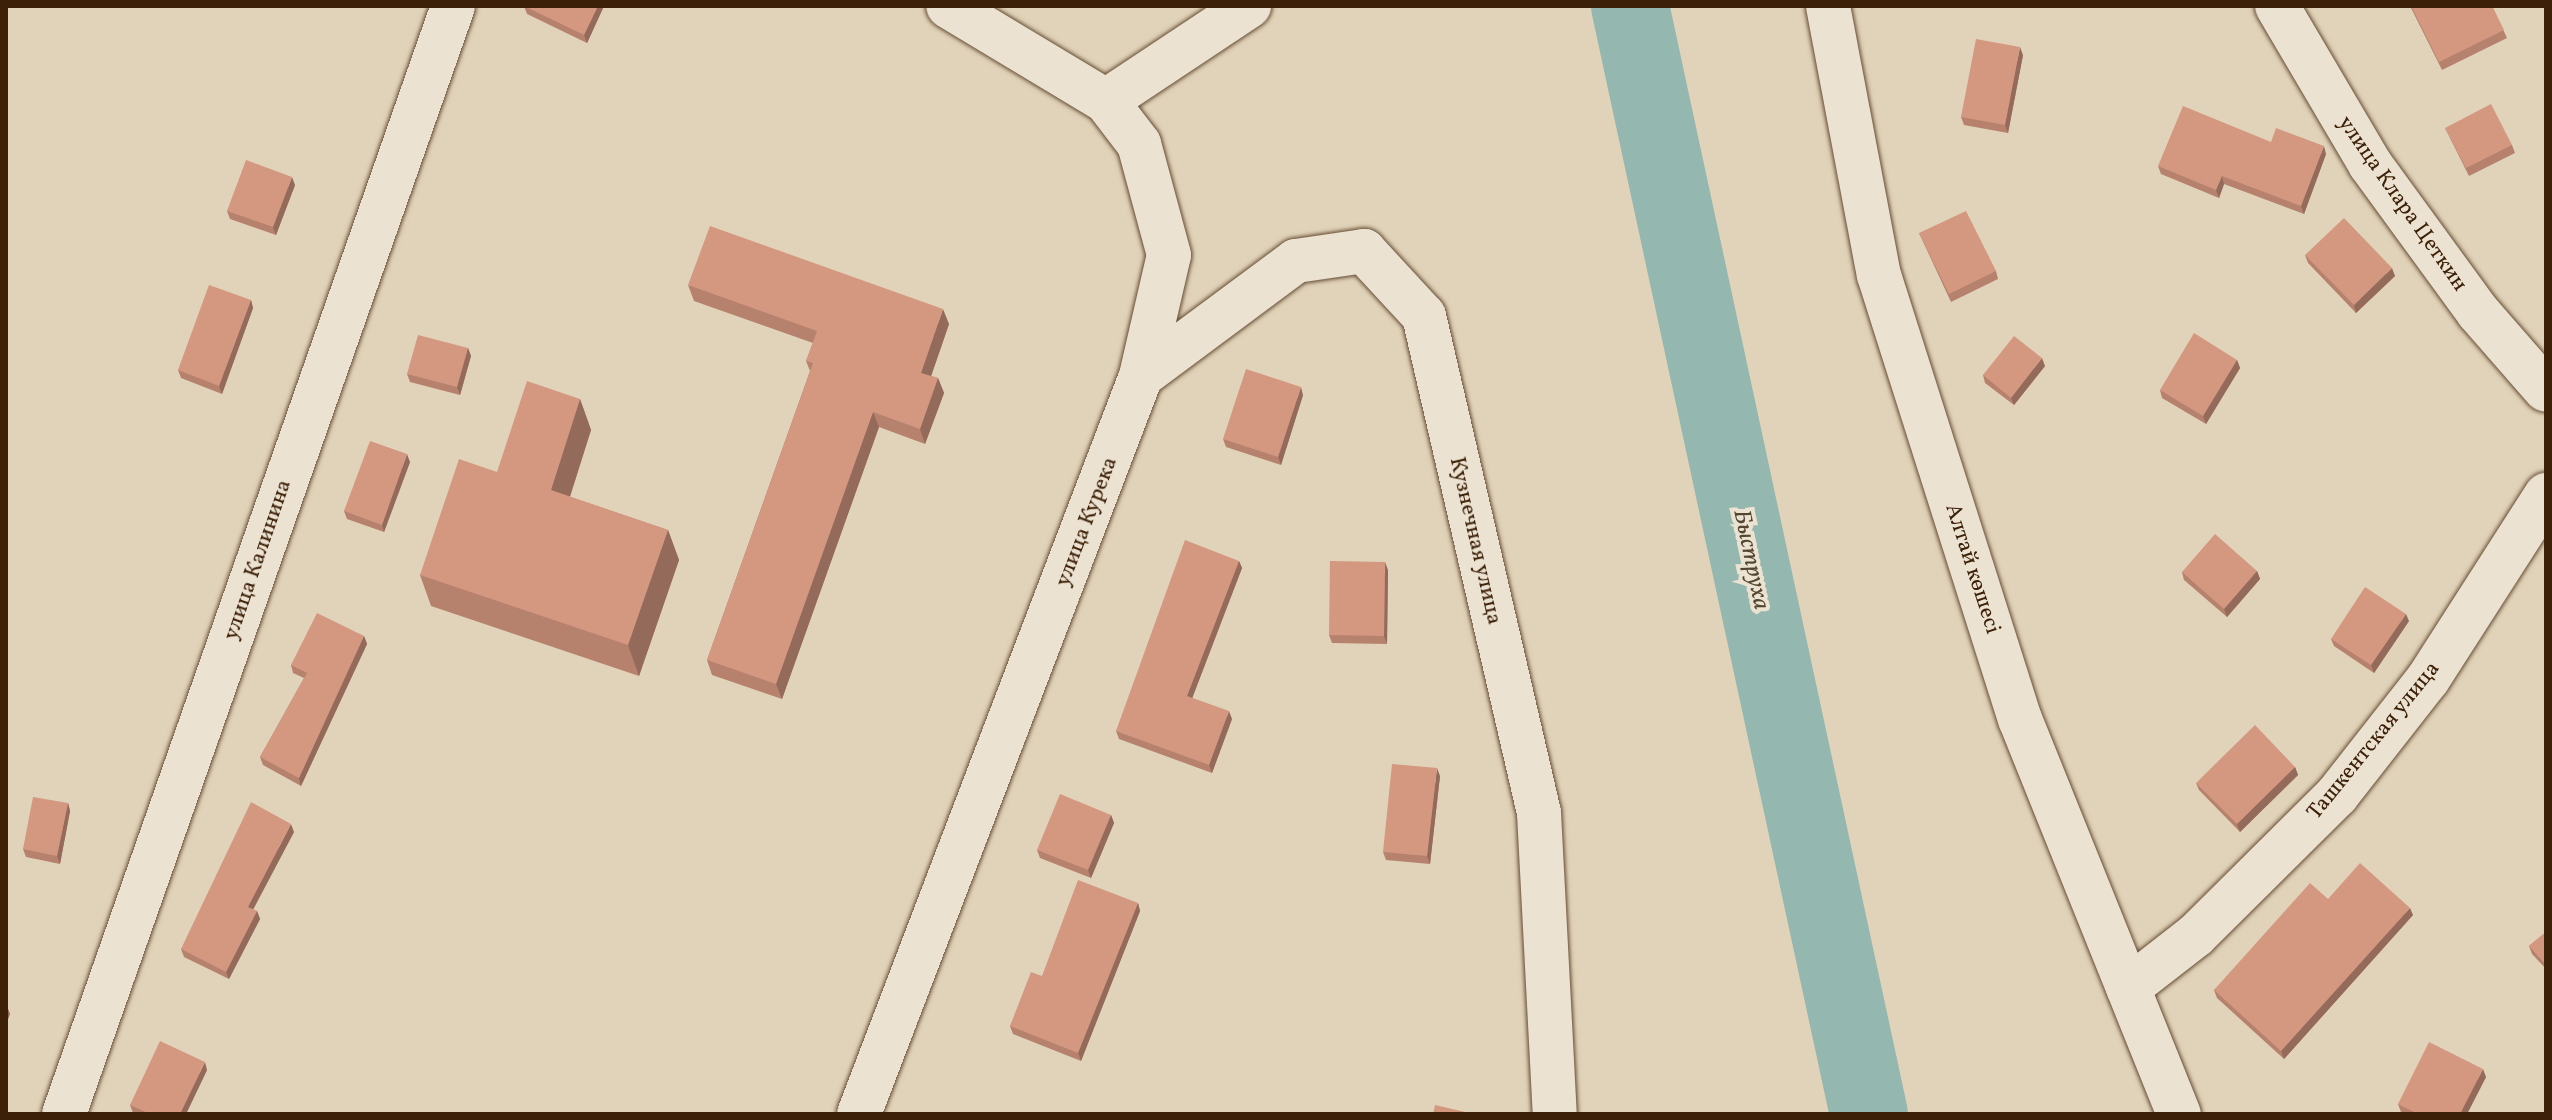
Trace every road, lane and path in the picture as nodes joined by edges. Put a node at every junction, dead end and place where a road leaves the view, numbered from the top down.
1 (453, 6) edge
2 (948, 6) edge
3 (1249, 6) edge
4 (1828, 6) edge
5 (2277, 6) edge
6 (1106, 101) junction
7 (1141, 376) junction
8 (2546, 390) edge
9 (2545, 501) edge
10 (2128, 988) junction
11 (64, 1114) edge
12 (859, 1114) edge
13 (1555, 1114) edge
14 (2179, 1114) edge

1 - 11 street, улица Калинина
2 - 6 street, улица Курека
3 - 6 street
4 - 10 street, Алтай көшесі
5 - 8 street, улица Клара Цеткин
6 - 7 street, улица Курека
7 - 12 street, улица Курека
7 - 13 street, Кузнечная улица
9 - 10 street, Ташкентская улица
10 - 14 street, Алтай көшесі

